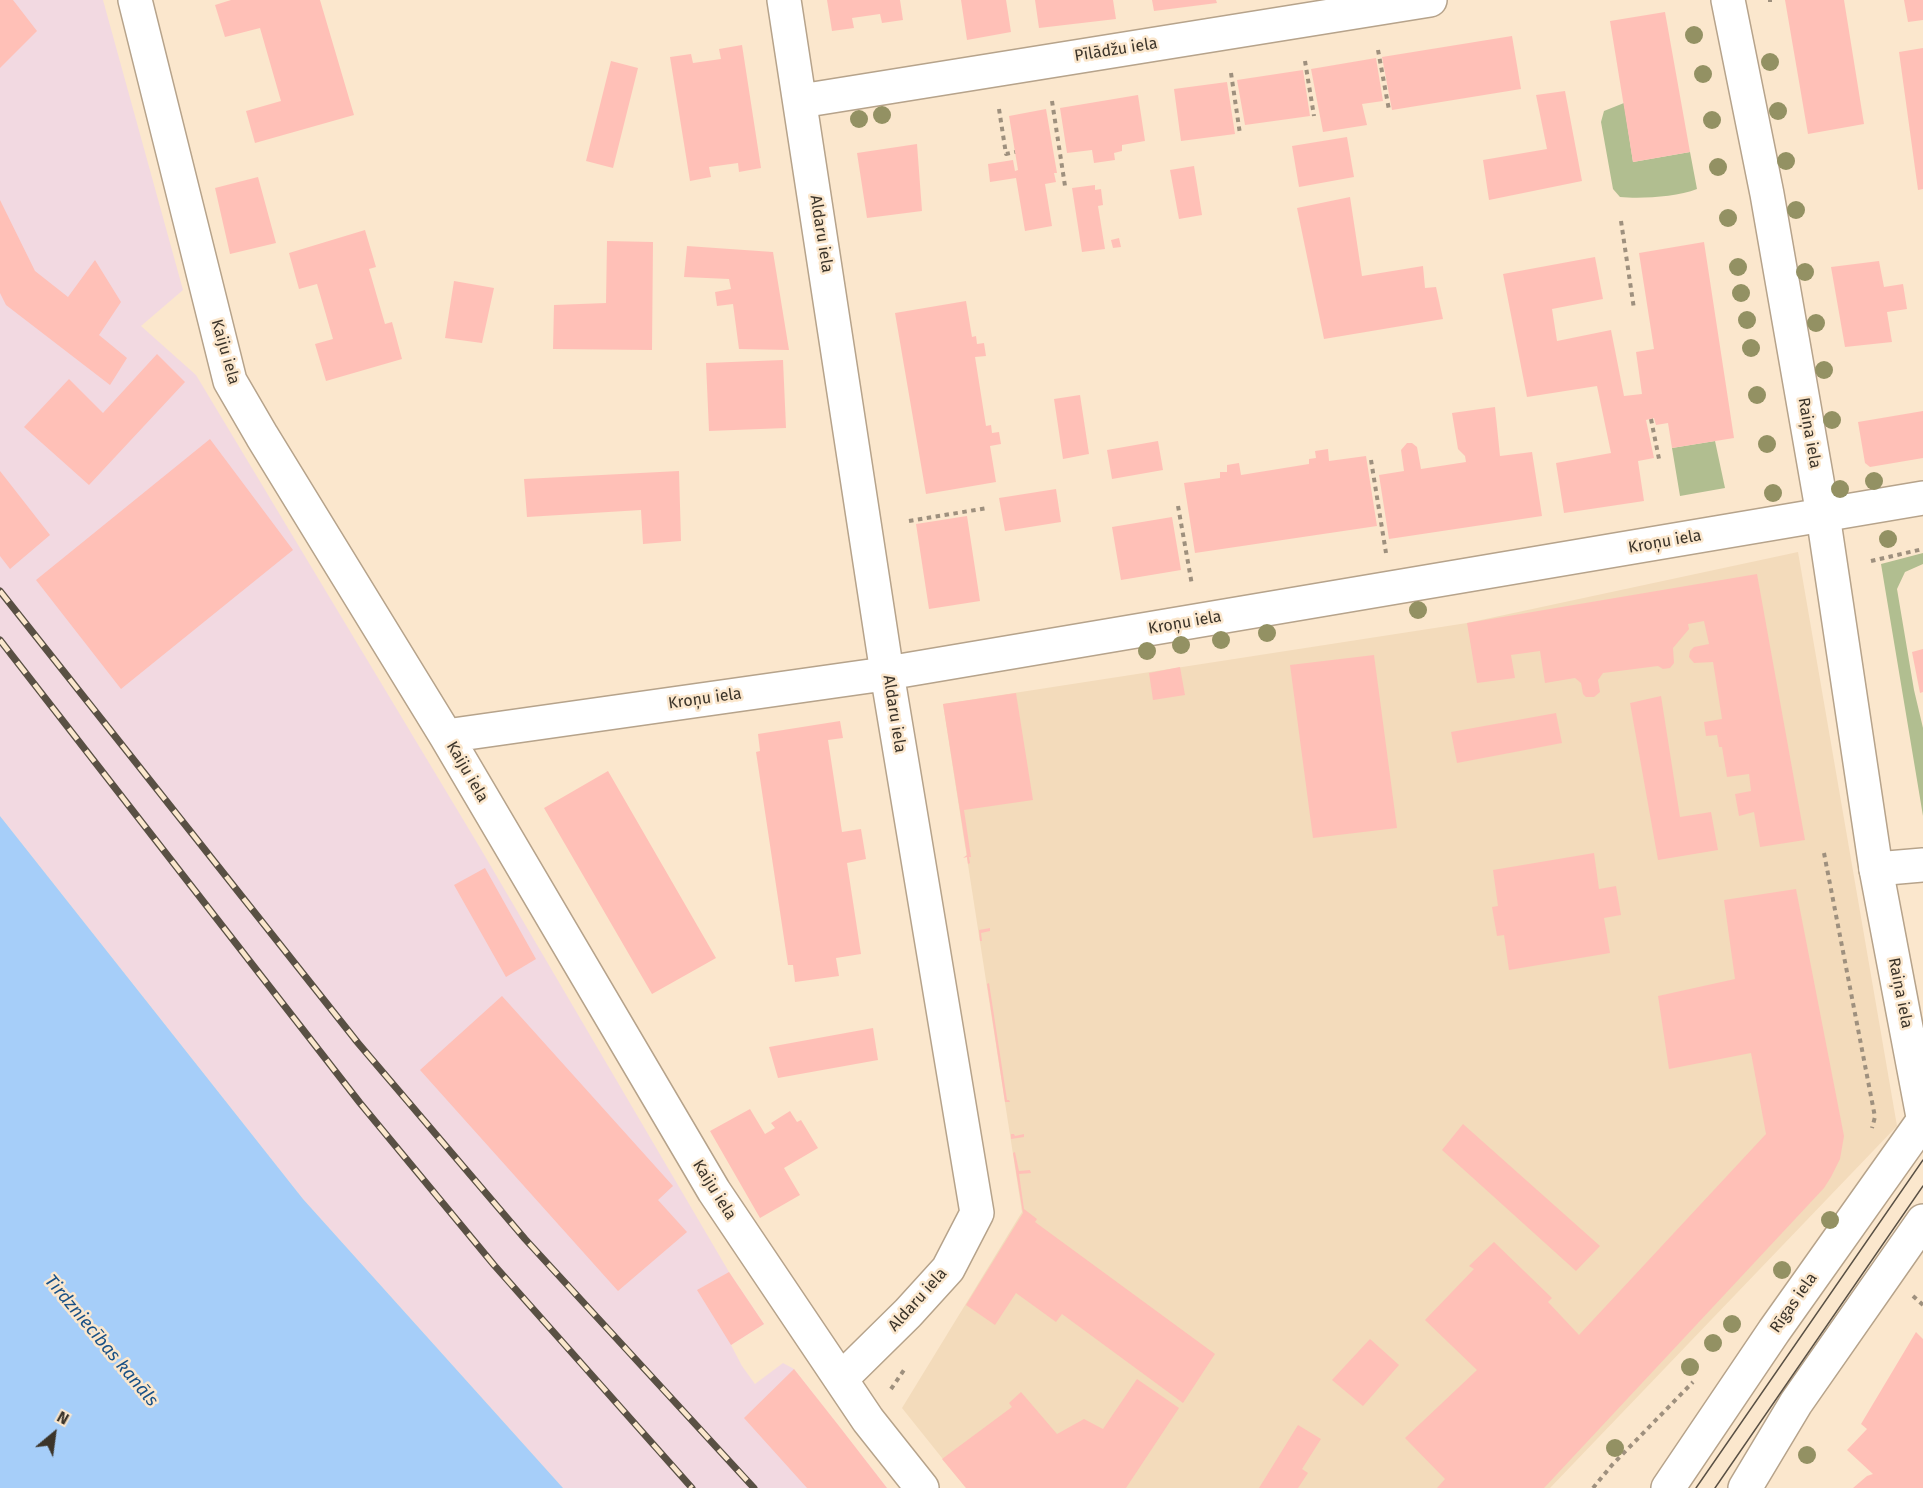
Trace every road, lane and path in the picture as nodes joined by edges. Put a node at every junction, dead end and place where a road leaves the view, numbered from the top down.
1 (135, 0) edge
2 (784, 0) edge
3 (1430, 0) edge
4 (1728, 0) edge
5 (1378, 50) dead end
6 (1305, 61) dead end
7 (1231, 73) dead end
8 (801, 101) junction
9 (1052, 101) dead end
10 (999, 109) dead end
11 (1389, 110) dead end
12 (1314, 116) dead end
13 (1240, 134) dead end
14 (1015, 152) dead end
15 (1065, 186) dead end
16 (1621, 221) dead end
17 (1634, 309) dead end
18 (1651, 419) dead end
19 (1659, 459) dead end
20 (1371, 460) dead end
21 (1923, 498) edge
22 (1178, 506) dead end
23 (987, 508) dead end
24 (1823, 515) junction
25 (909, 521) dead end
26 (1923, 549) edge
27 (1386, 557) dead end
28 (1871, 561) dead end
29 (1192, 585) dead end
30 (888, 674) junction
31 (446, 736) junction
32 (1824, 852) dead end
33 (1923, 865) edge
34 (1876, 869) junction
35 (1875, 1117) dead end
36 (1923, 1119) edge
37 (1923, 1221) edge
38 (1911, 1294) dead end
39 (1923, 1305) edge
40 (841, 1379) junction
41 (922, 1488) edge
42 (1668, 1488) edge
43 (1745, 1488) edge

1 - 31 street, Kaiju iela
2 - 8 street, Aldaru iela
3 - 8 street, Pīlādžu iela
4 - 24 street, Raiņa iela
5 - 11 path
6 - 12 path
7 - 13 path
8 - 30 street, Aldaru iela
9 - 15 path
10 - 14 path
16 - 17 path
18 - 19 path
20 - 27 path
21 - 24 street, Kroņu iela
22 - 29 path
23 - 25 path
24 - 30 street, Kroņu iela
24 - 34 street, Raiņa iela
26 - 28 path
30 - 31 street, Kroņu iela
30 - 40 street, Aldaru iela
31 - 40 street, Kaiju iela
32 - 35 path
33 - 34 street
34 - 36 street, Raiņa iela
36 - 42 street, Rīgas iela
37 - 43 street
38 - 39 path
40 - 41 street, Kaiju iela

